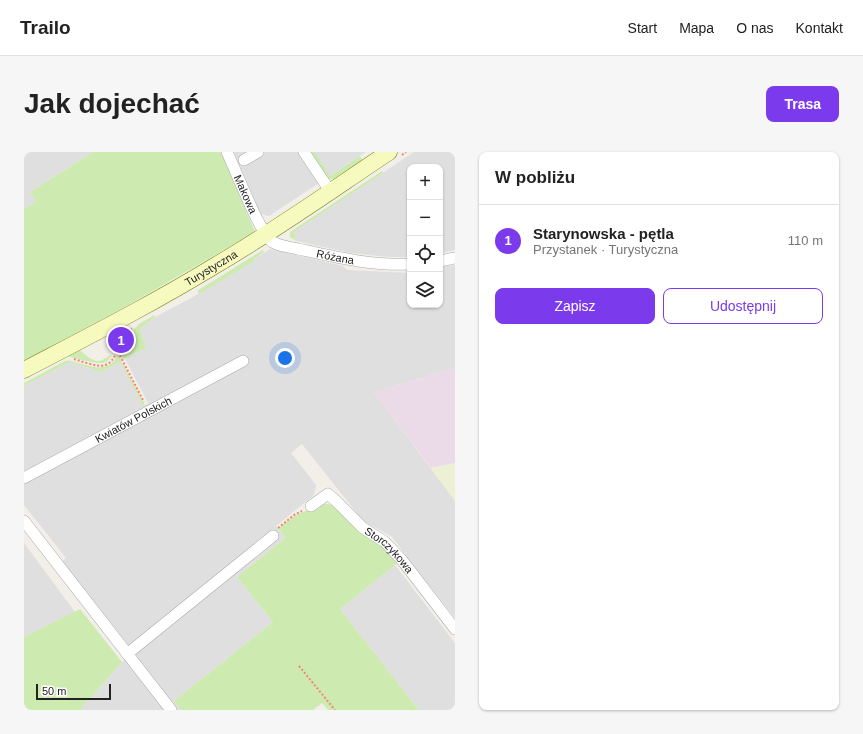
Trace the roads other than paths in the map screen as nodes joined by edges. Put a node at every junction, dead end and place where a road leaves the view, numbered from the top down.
1 (227, 152) edge
2 (258, 152) edge
3 (304, 152) edge
4 (389, 152) edge
5 (244, 160) dead end
6 (330, 191) junction
7 (266, 234) junction
8 (455, 258) edge
9 (443, 260) edge
10 (407, 264) edge
11 (243, 361) dead end
12 (24, 370) edge
13 (24, 478) edge
14 (311, 506) road end
15 (24, 521) edge
16 (274, 536) road end
17 (455, 629) edge
18 (127, 654) junction
19 (171, 710) edge

1 - 7 street, Makowa
2 - 5 street
3 - 6 street
4 - 6 street, Turystyczna
6 - 7 street, Turystyczna
7 - 10 street, Różana
7 - 12 street, Turystyczna
8 - 9 street
11 - 13 street, Kwiatów Polskich
14 - 17 street, Storczykowa
15 - 18 street
16 - 18 street
18 - 19 street

